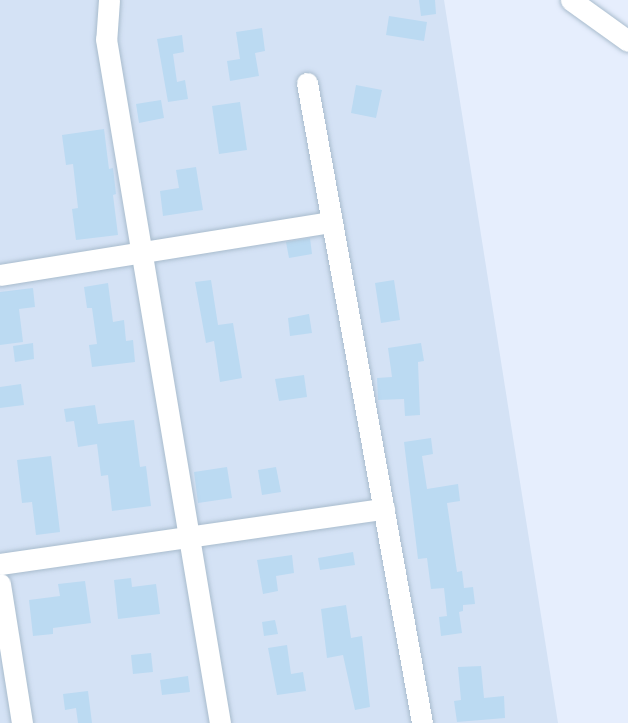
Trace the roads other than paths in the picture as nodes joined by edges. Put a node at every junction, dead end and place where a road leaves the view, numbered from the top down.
1 (109, 0) edge
2 (571, 0) edge
3 (628, 41) edge
4 (308, 83) dead end
5 (332, 222) junction
6 (141, 254) junction
7 (0, 275) edge
8 (384, 509) junction
9 (190, 535) junction
10 (0, 564) edge
11 (0, 584) edge
12 (22, 723) edge
13 (220, 723) edge
14 (422, 723) edge

1 - 6 street
2 - 3 street
4 - 5 street
5 - 6 street
5 - 8 street
6 - 7 street
6 - 9 street
8 - 9 street
8 - 14 street
9 - 10 street
9 - 13 street
11 - 12 street

